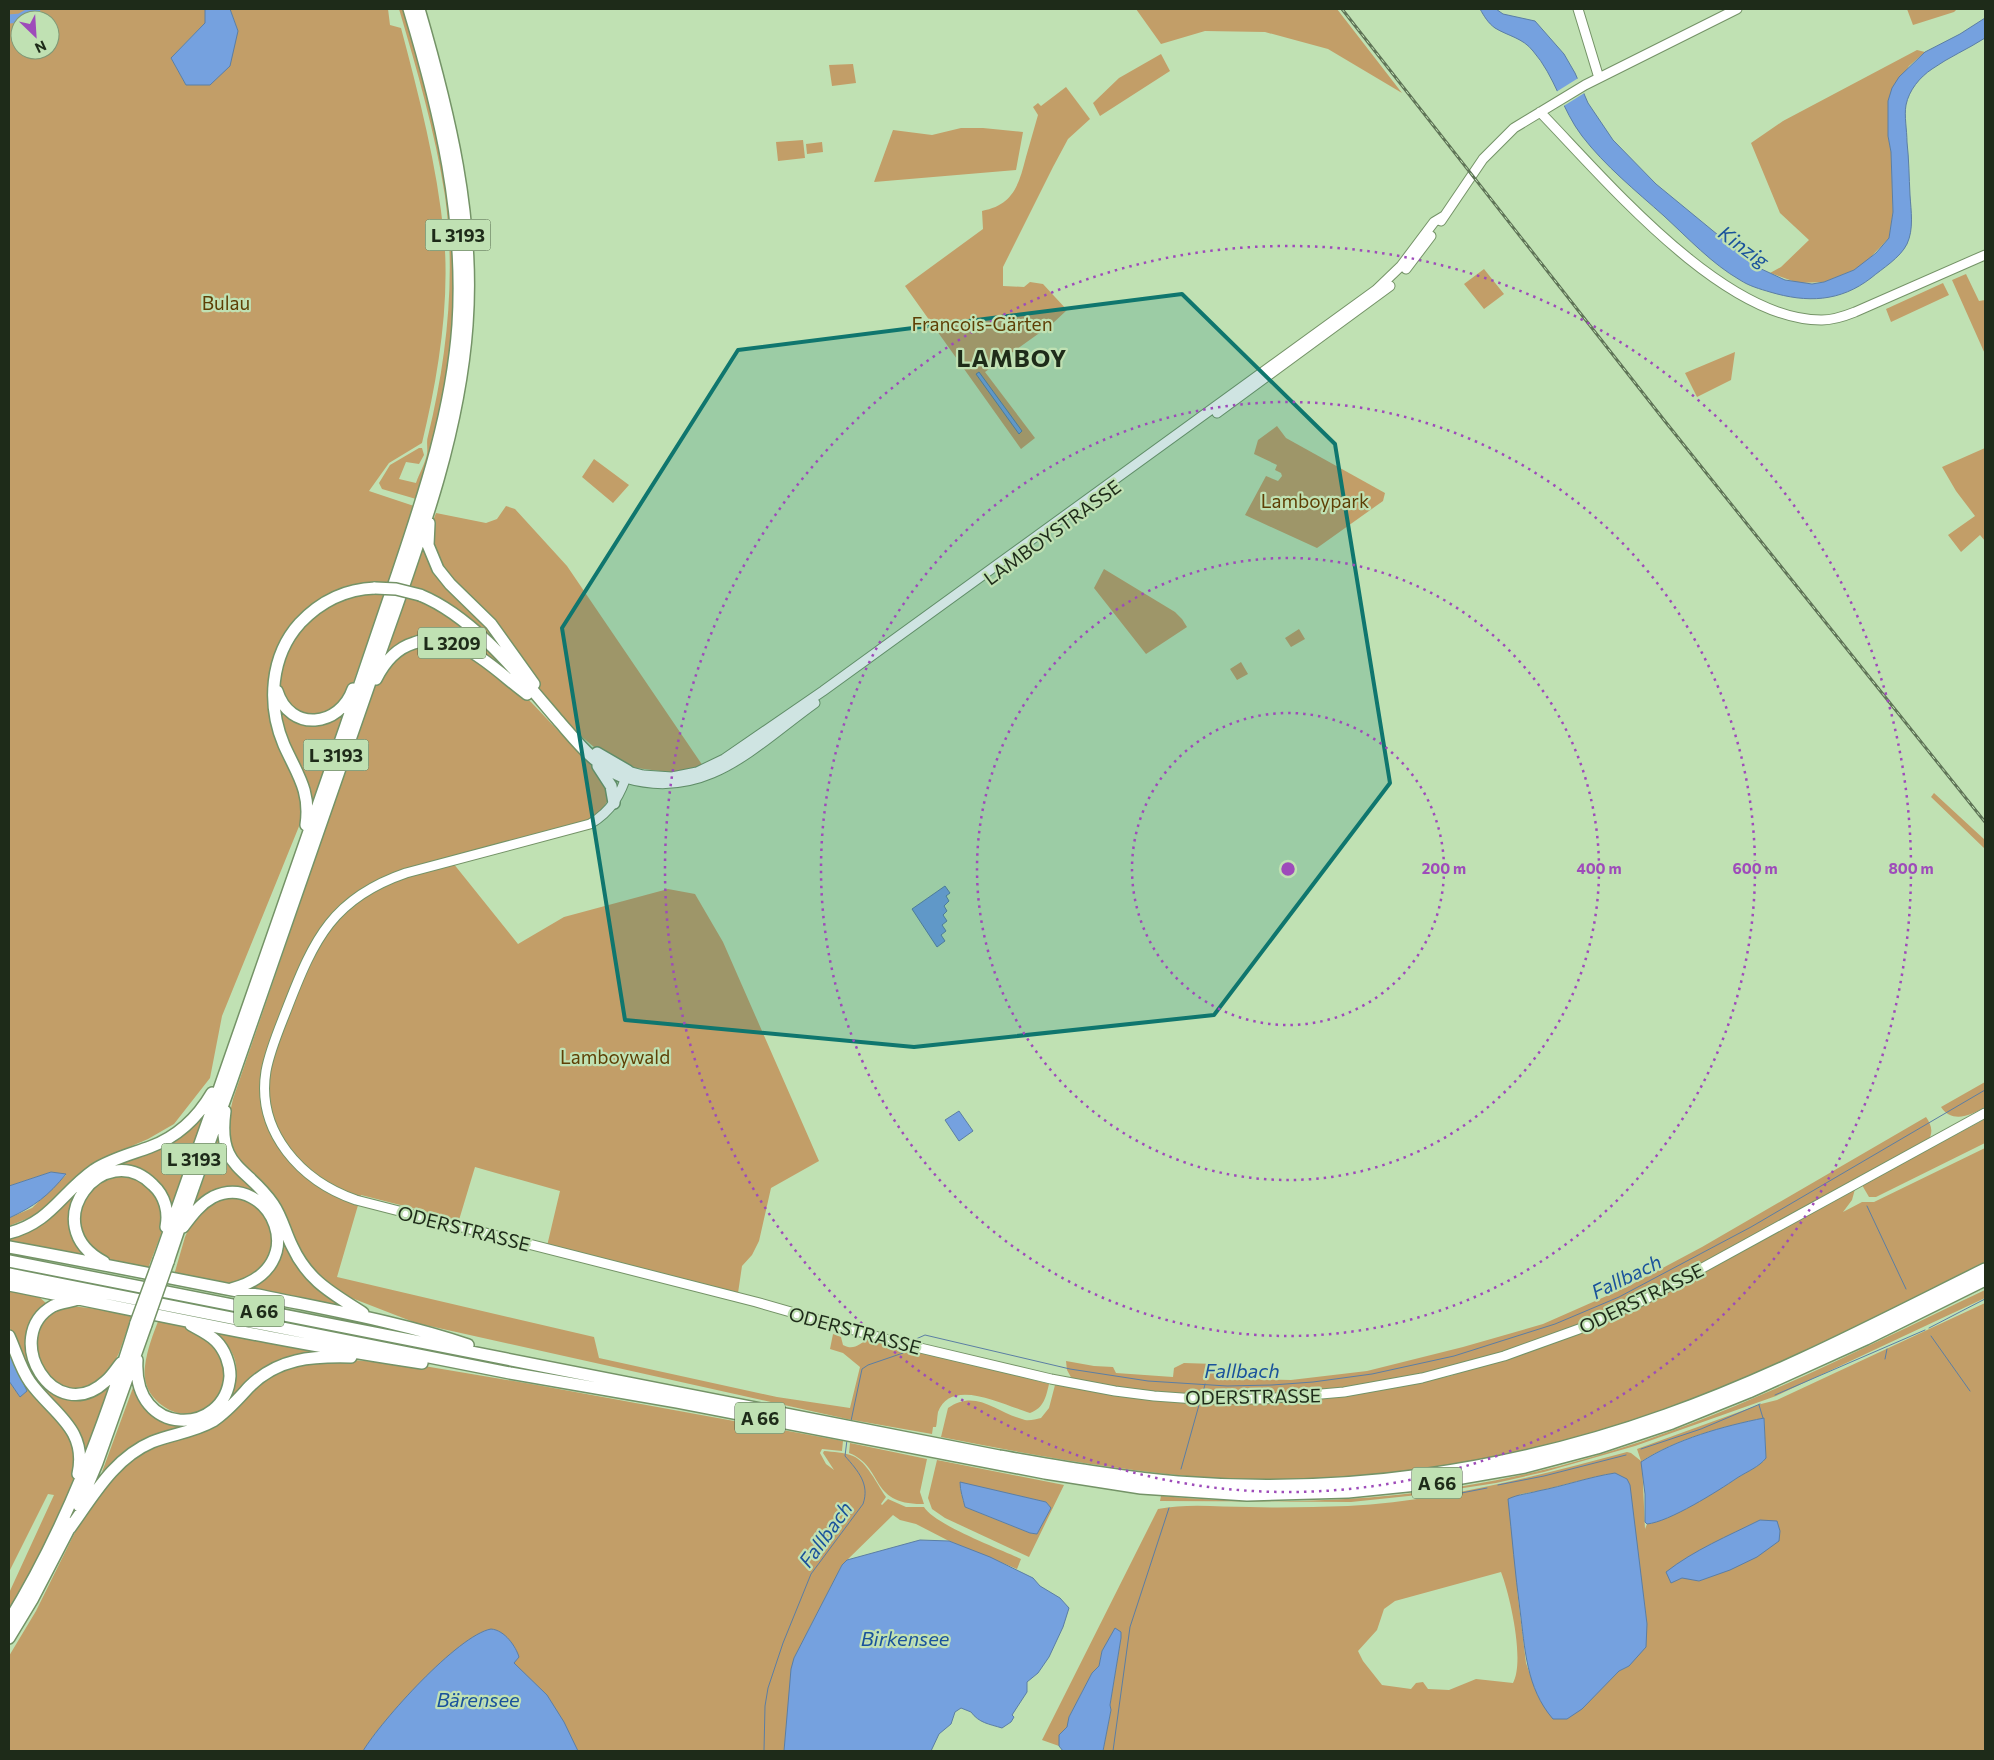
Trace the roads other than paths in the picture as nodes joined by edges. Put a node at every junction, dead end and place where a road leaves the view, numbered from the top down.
1 (410, 9) edge
2 (419, 9) edge
3 (1578, 9) edge
4 (1737, 9) edge
5 (1599, 78) junction
6 (1540, 112) junction
7 (1985, 255) edge
8 (428, 512) junction
9 (364, 673) junction
10 (275, 677) junction
11 (366, 692) junction
12 (544, 704) junction
13 (565, 728) junction
14 (595, 760) junction
15 (627, 775) junction
16 (614, 803) junction
17 (307, 836) junction
18 (228, 1066) junction
19 (228, 1090) junction
20 (1985, 1113) edge
21 (9, 1233) edge
22 (176, 1236) junction
23 (9, 1247) edge
24 (163, 1259) junction
25 (9, 1261) edge
26 (112, 1266) junction
27 (1985, 1269) edge
28 (9, 1274) edge
29 (1985, 1280) edge
30 (9, 1285) edge
31 (228, 1289) junction
32 (78, 1299) junction
33 (370, 1318) junction
34 (183, 1320) junction
35 (141, 1324) junction
36 (9, 1336) edge
37 (138, 1348) junction
38 (126, 1355) junction
39 (382, 1357) junction
40 (510, 1359) junction
41 (510, 1373) junction
42 (850, 1431) junction
43 (67, 1524) junction
44 (9, 1621) edge
45 (9, 1638) edge

1 - 9 highway, L 3193
2 - 8 highway, L 3193
3 - 5 street
4 - 5 street, L 3209
5 - 6 street, LAMBOYSTRASSE / L 3209
6 - 7 street
6 - 15 street, LAMBOYSTRASSE / L 3209
8 - 11 highway, L 3193
8 - 12 highway
9 - 10 highway
9 - 17 highway, L 3193
10 - 12 highway, L 3209, bridge
10 - 17 highway, L 3209
11 - 12 highway, L 3209
11 - 19 highway, L 3193
12 - 13 highway, L 3209
13 - 14 highway, L 3209
13 - 15 highway, L 3209
14 - 15 highway, L 3209
14 - 16 highway
15 - 16 street, ODERSTRASSE
16 - 20 street, ODERSTRASSE
17 - 18 highway, L 3193
18 - 21 highway
18 - 24 highway, L 3193
19 - 22 highway, L 3193
19 - 33 highway
22 - 24 highway, L 3193
22 - 31 highway
23 - 26 highway
24 - 26 highway
24 - 35 highway, L 3193, bridge
25 - 40 highway, A 66
26 - 31 highway
27 - 42 highway, A 66
28 - 41 highway, A 66
29 - 42 highway, A 66
30 - 32 highway
31 - 33 highway
32 - 34 highway
32 - 38 highway
33 - 40 highway
34 - 37 highway
34 - 39 highway
35 - 37 highway, L 3193
35 - 38 highway, L 3193
36 - 43 highway
37 - 43 highway, L 3193
38 - 43 highway, L 3193
39 - 41 highway
39 - 43 highway
40 - 42 highway, A 66
41 - 42 highway, A 66
43 - 44 highway, L 3193
43 - 45 highway, L 3193

